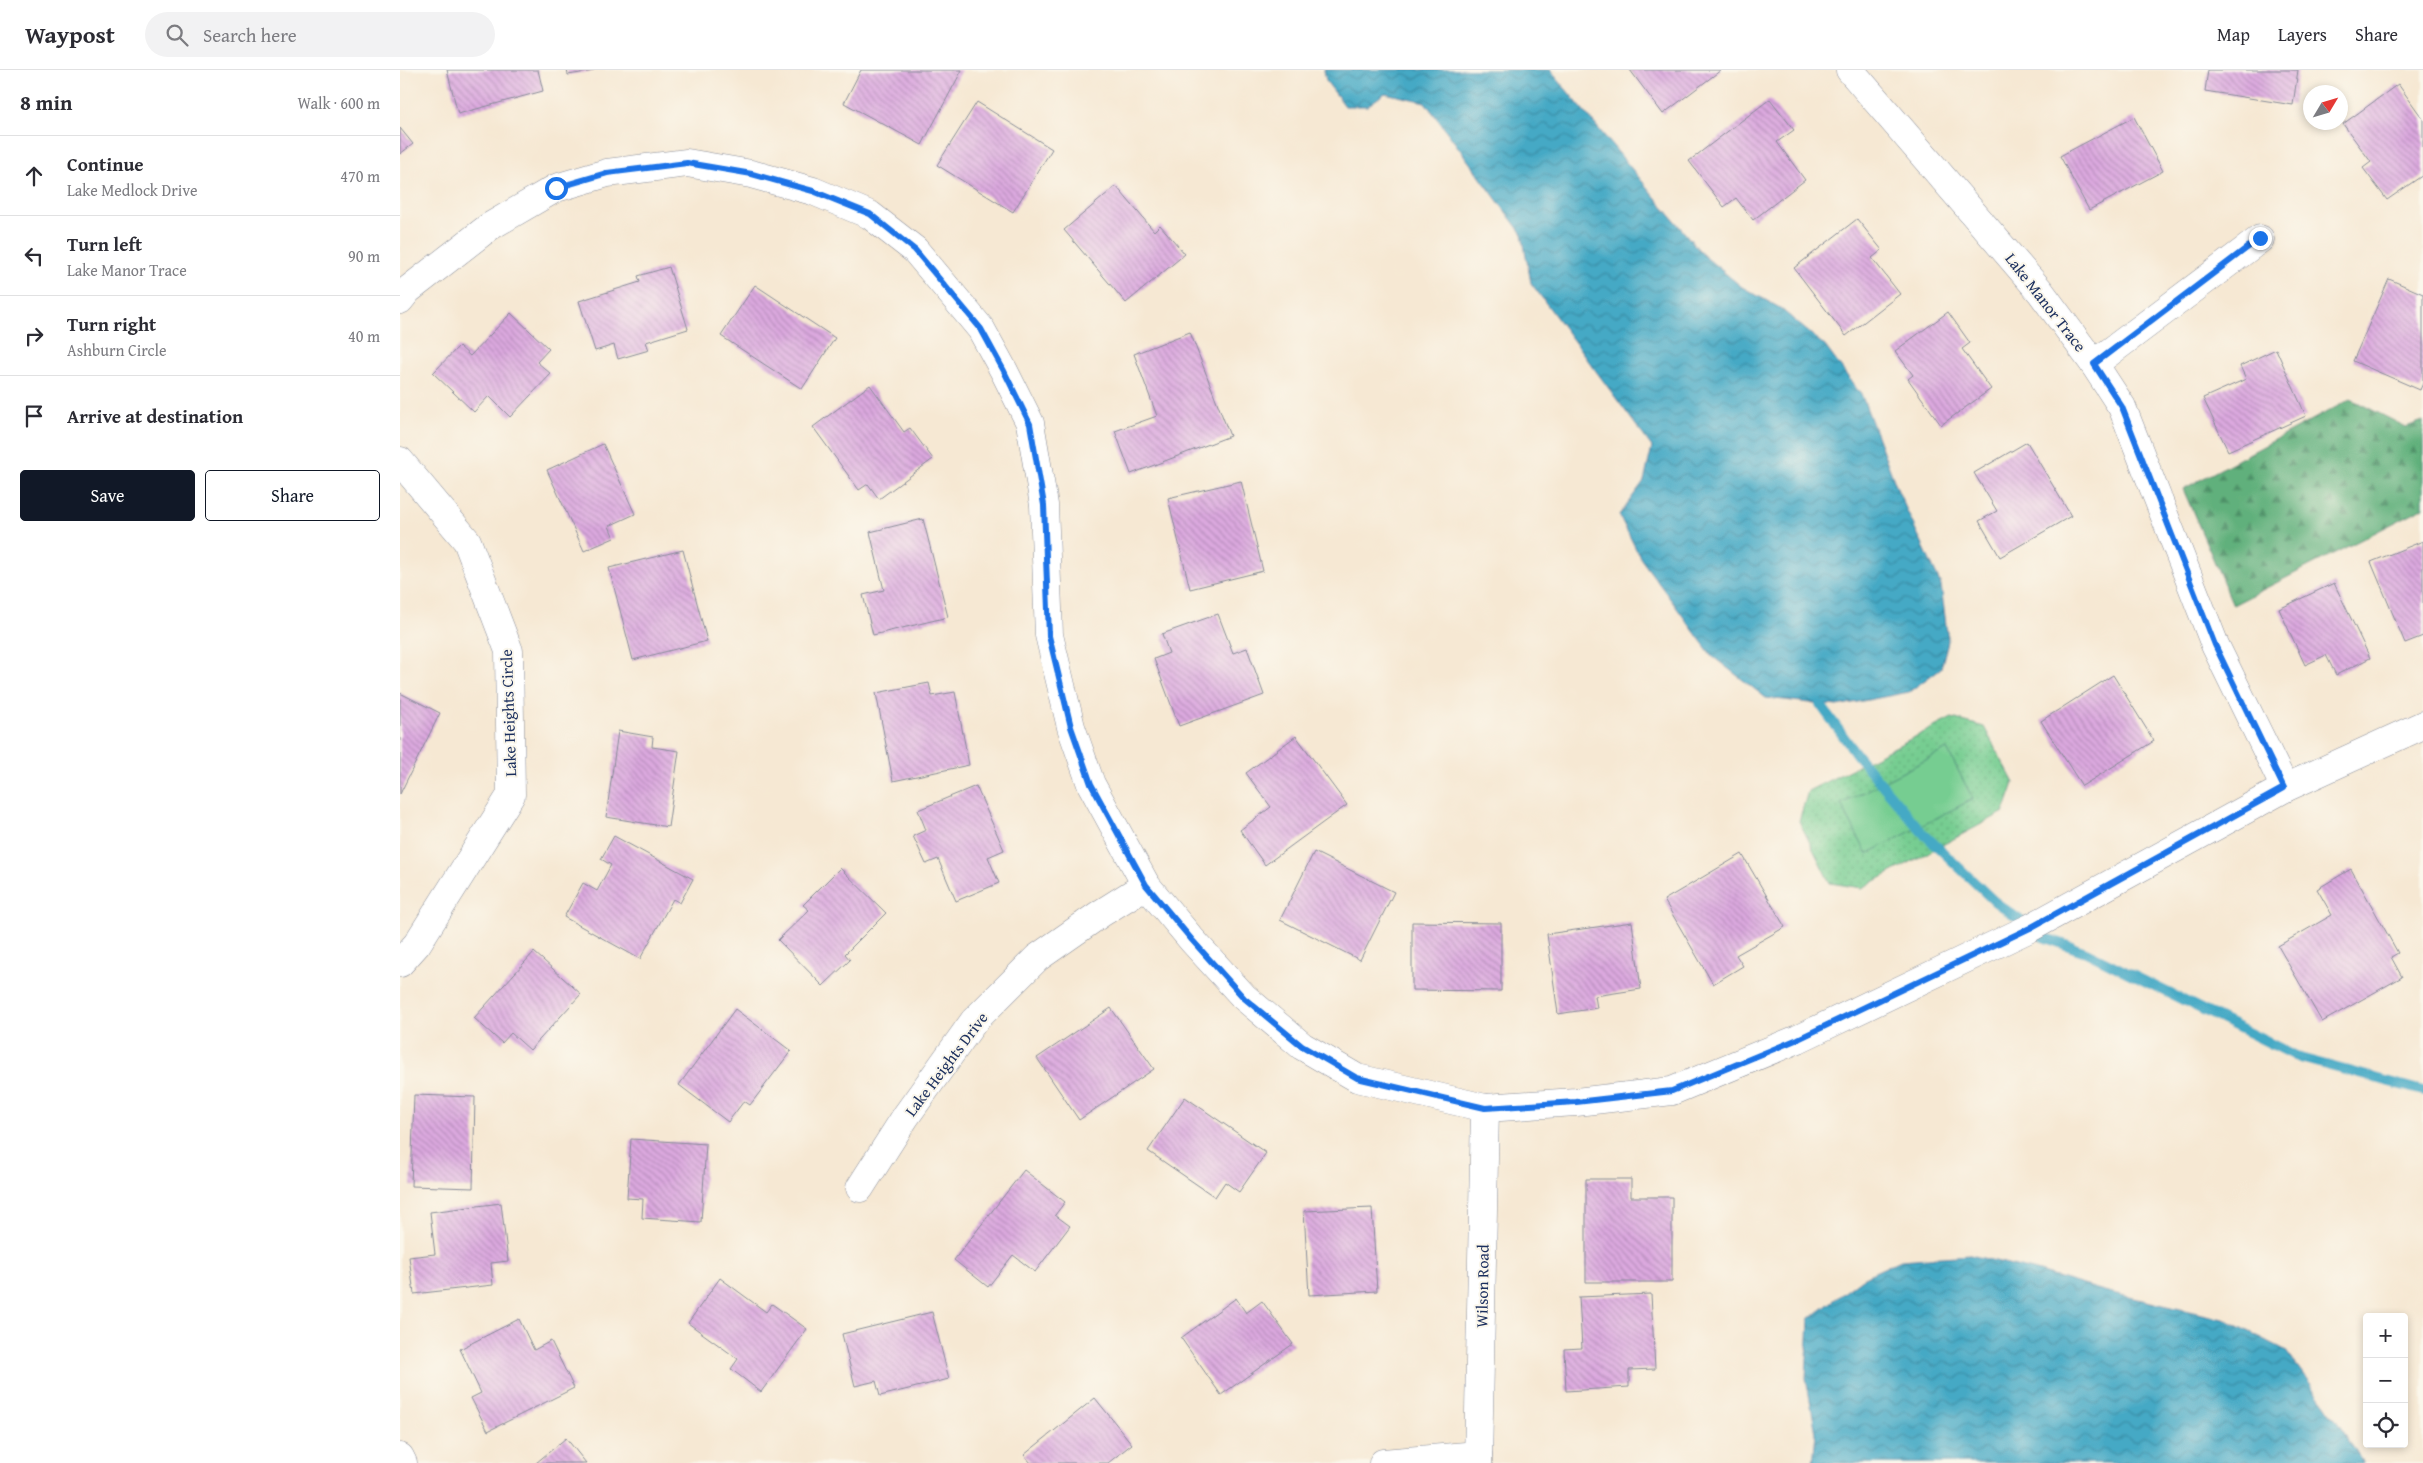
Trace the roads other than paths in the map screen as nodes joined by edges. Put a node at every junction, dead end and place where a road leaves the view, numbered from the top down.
1 (1850, 70) edge
2 (2260, 238) dead end
3 (400, 300) edge
4 (2094, 364) junction
5 (400, 461) edge
6 (2423, 725) edge
7 (2284, 788) junction
8 (1146, 885) junction
9 (400, 964) edge
10 (1485, 1108) junction
11 (860, 1188) dead end
12 (400, 1457) edge
13 (1478, 1459) edge
14 (403, 1463) edge
15 (1383, 1463) edge

1 - 4 street, Lake Manor Trace
2 - 4 street
3 - 8 street
4 - 7 street, Lake Manor Trace
5 - 9 street, Lake Heights Circle
6 - 7 street
7 - 10 street
8 - 10 street
8 - 11 street, Lake Heights Drive
10 - 13 street, Wilson Road
12 - 14 street
13 - 15 street

